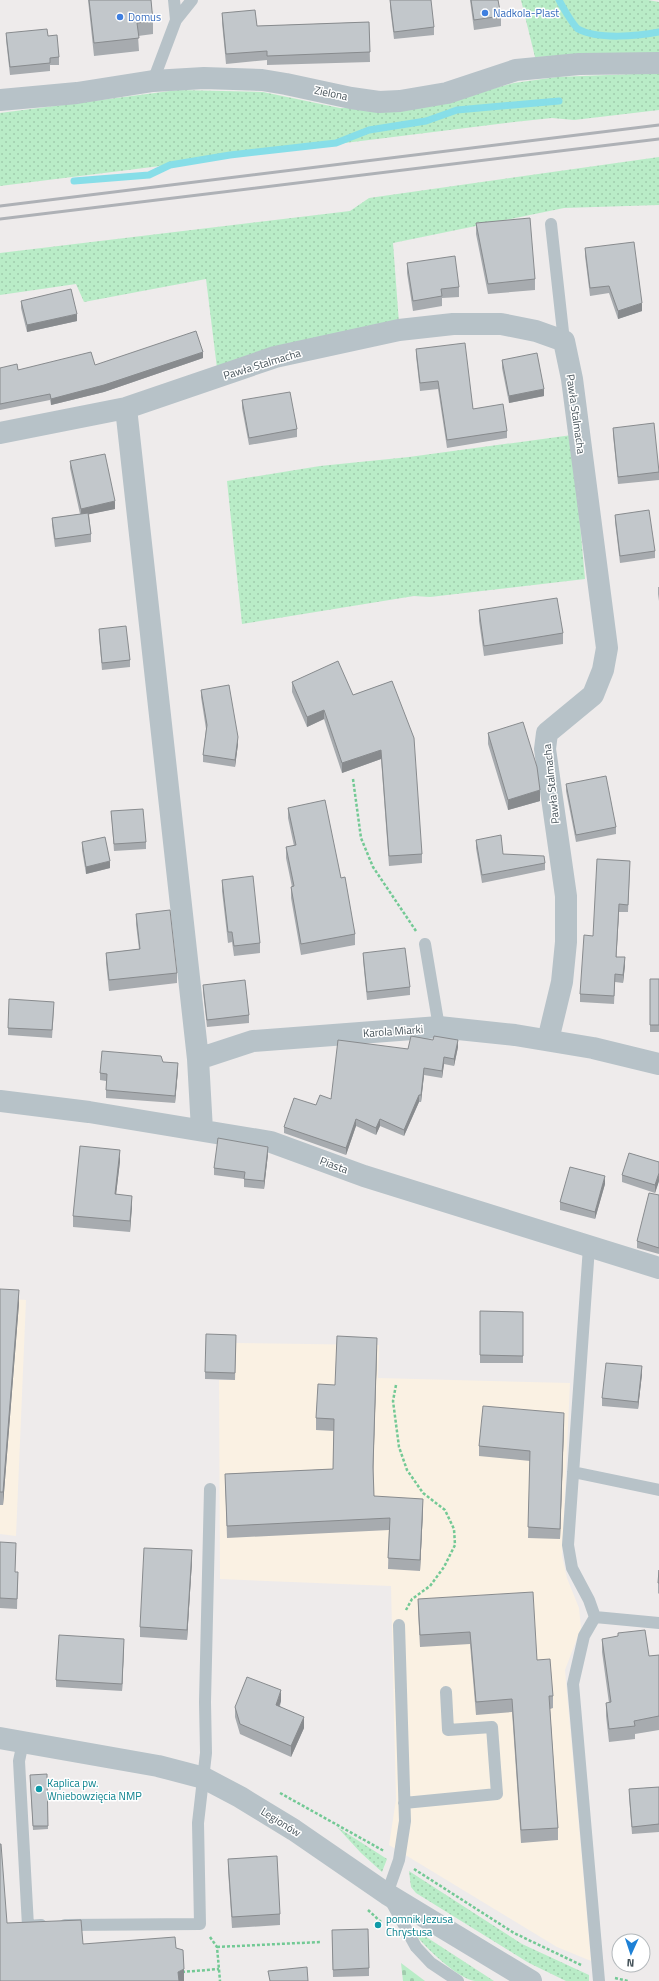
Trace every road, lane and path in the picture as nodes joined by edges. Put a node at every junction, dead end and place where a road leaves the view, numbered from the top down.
1 (174, 0) edge
2 (192, 0) edge
3 (176, 20) junction
4 (659, 63) edge
5 (153, 81) junction
6 (0, 100) edge
7 (551, 224) dead end
8 (564, 341) junction
9 (126, 408) junction
10 (0, 434) edge
11 (353, 779) dead end
12 (425, 944) joint
13 (439, 1027) junction
14 (548, 1040) junction
15 (198, 1060) junction
16 (659, 1064) edge
17 (0, 1101) edge
18 (202, 1130) junction
19 (589, 1247) junction
20 (659, 1268) edge
21 (396, 1385) dead end
22 (573, 1472) junction
23 (210, 1489) dead end
24 (659, 1490) edge
25 (595, 1617) junction
26 (659, 1623) edge
27 (399, 1625) joint
28 (446, 1692) dead end
29 (0, 1738) edge
30 (23, 1742) junction
31 (204, 1778) junction
32 (404, 1803) junction
33 (387, 1894) junction
34 (365, 1908) dead end
35 (200, 1924) junction
36 (386, 1927) dead end
37 (320, 1942) dead end
38 (217, 1947) junction
39 (219, 1969) junction
40 (182, 1972) edge
41 (220, 1981) edge
42 (458, 1981) edge
43 (531, 1981) edge
44 (599, 1981) edge

1 - 3 lane
2 - 3 lane
3 - 5 lane
4 - 5 street, Zielona
5 - 6 street, Zielona
7 - 8 lane
8 - 9 street, Pawła Stalmacha
8 - 14 street, Pawła Stalmacha
9 - 10 street, Pawła Stalmacha
9 - 15 street
11 - 12 path
12 - 13 lane
13 - 14 street, Karola Miarki
13 - 15 street, Karola Miarki
14 - 16 street, Karola Miarki
15 - 18 street
17 - 18 street, Piasta
18 - 19 street, Piasta
19 - 20 street, Piasta
19 - 22 lane
21 - 27 path
22 - 24 lane
22 - 25 lane
23 - 31 lane
25 - 26 lane
25 - 44 lane
27 - 32 lane
28 - 32 lane
29 - 30 street, Legionów
30 - 31 street, Legionów
30 - 35 lane
31 - 33 street, Legionów
31 - 35 lane
32 - 33 lane
33 - 42 lane
33 - 43 street, Legionów
34 - 36 path
35 - 38 path
37 - 38 path
38 - 39 path
39 - 40 path
39 - 41 path

